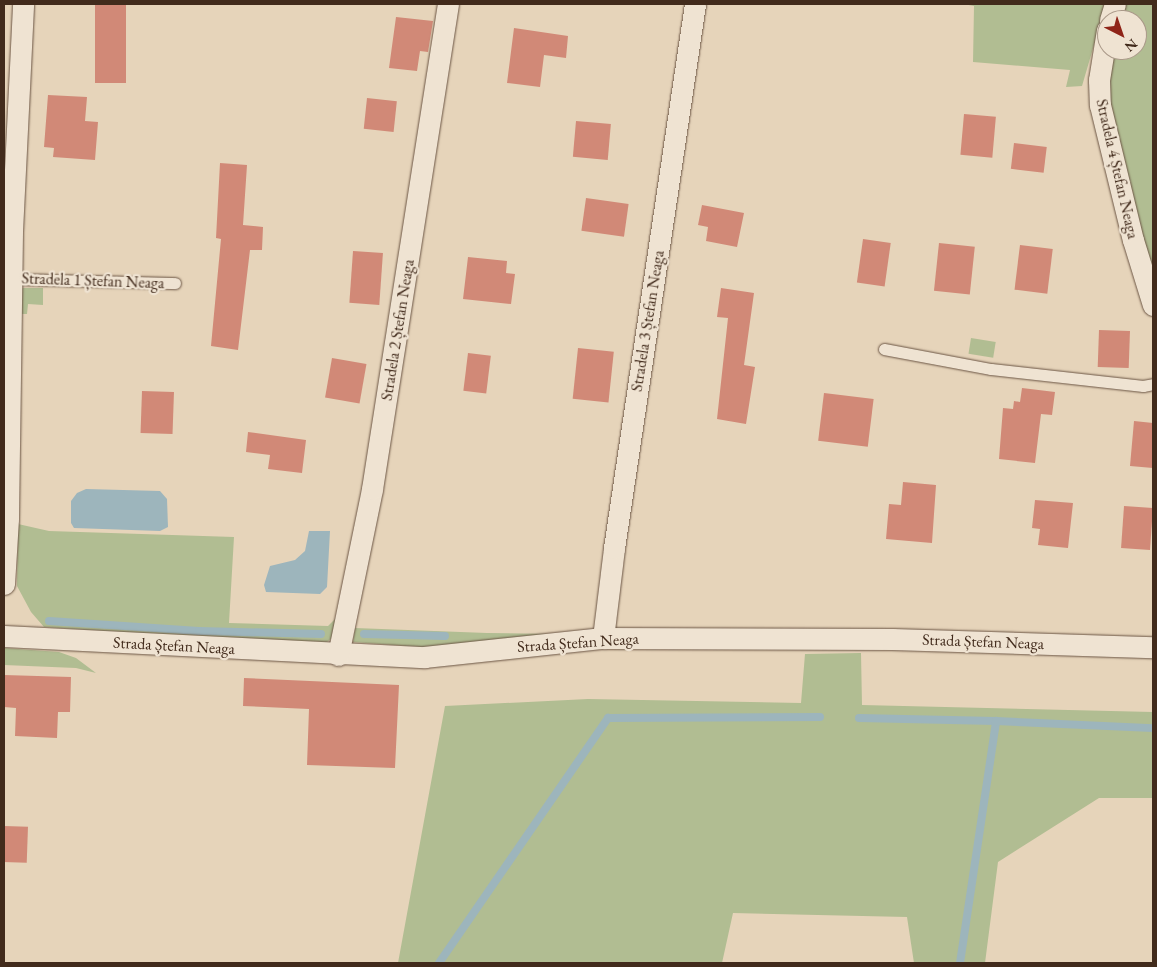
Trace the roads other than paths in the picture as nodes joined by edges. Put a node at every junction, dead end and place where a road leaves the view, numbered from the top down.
1 (23, 4) edge
2 (448, 4) edge
3 (695, 4) edge
4 (1102, 60) edge
5 (12, 279) junction
6 (175, 283) dead end
7 (1153, 306) edge
8 (884, 349) dead end
9 (1153, 384) edge
10 (4, 584) edge
11 (4, 636) edge
12 (603, 638) junction
13 (1153, 647) edge
14 (338, 655) junction

1 - 5 street, Stradela 1 Ștefan Neaga
2 - 14 street, Stradela 2 Ștefan Neaga
3 - 12 street, Stradela 3 Ștefan Neaga
4 - 7 street, Stradela 4 Ștefan Neaga
5 - 6 lane, Stradela 1 Ștefan Neaga
5 - 10 street, Stradela 1 Ștefan Neaga
8 - 9 lane
11 - 14 street, Strada Ștefan Neaga
12 - 13 street, Strada Ștefan Neaga
12 - 14 street, Strada Ștefan Neaga

